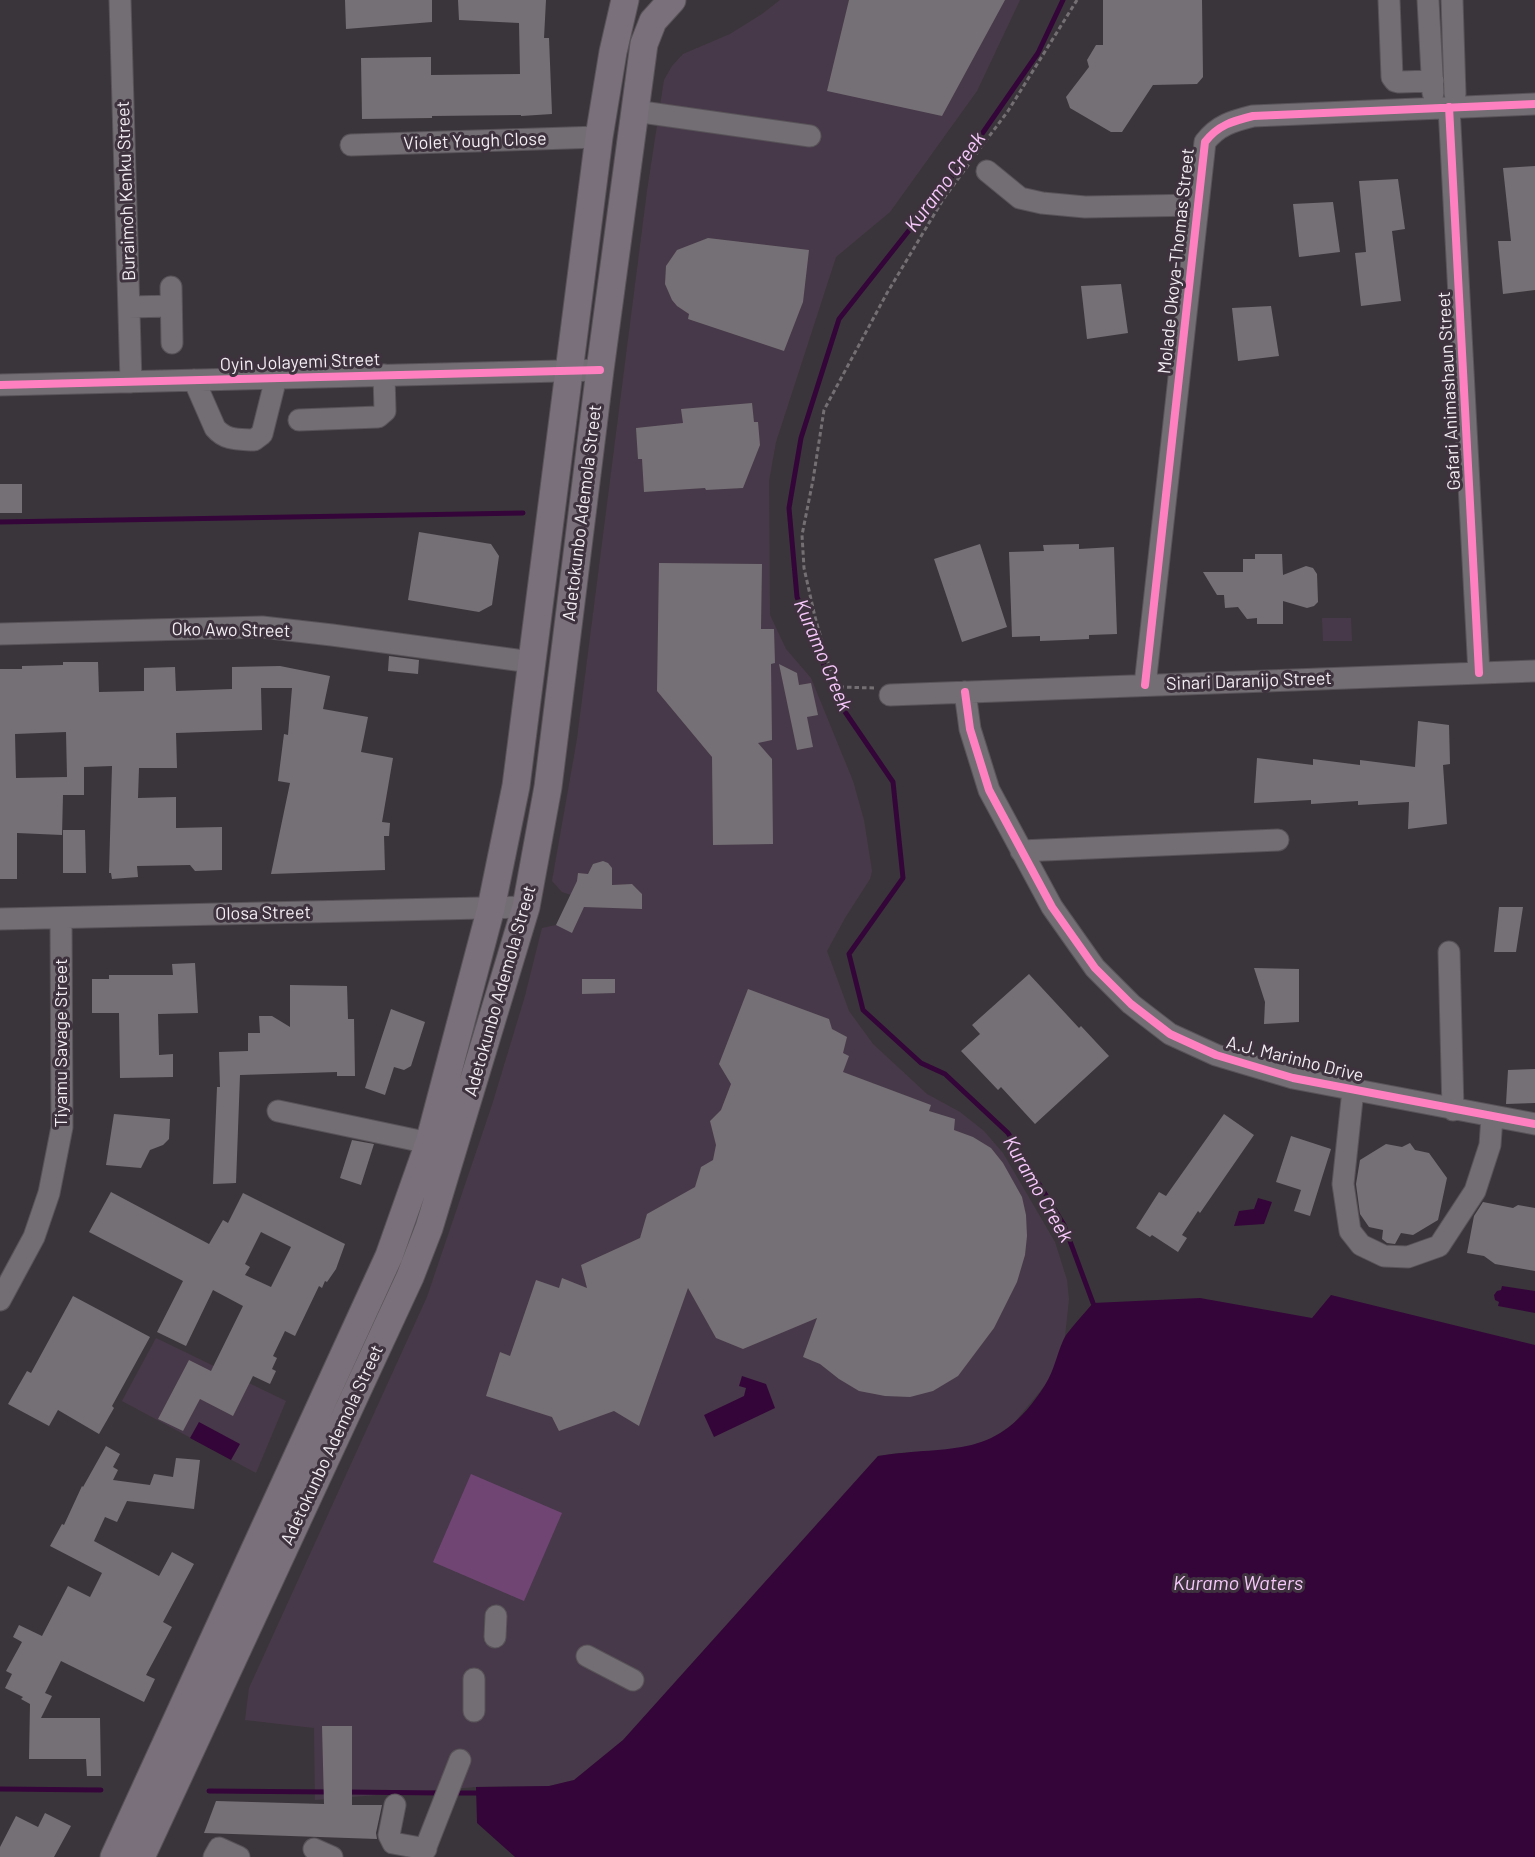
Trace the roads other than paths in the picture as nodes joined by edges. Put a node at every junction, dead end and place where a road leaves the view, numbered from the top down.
1 (120, 0) edge
2 (625, 0) edge
3 (672, 0) edge
4 (1389, 0) edge
5 (1428, 0) edge
6 (1452, 0) edge
7 (1433, 81) junction
8 (1446, 103) junction
9 (1535, 104) edge
10 (635, 111) junction
11 (810, 136) dead end
12 (599, 137) junction
13 (351, 145) dead end
14 (987, 171) dead end
15 (1198, 205) junction
16 (129, 307) junction
17 (172, 343) dead end
18 (568, 370) junction
19 (600, 370) junction
20 (384, 375) junction
21 (276, 378) junction
22 (194, 380) junction
23 (131, 382) junction
24 (0, 385) edge
25 (299, 420) dead end
26 (0, 634) edge
27 (531, 662) junction
28 (1535, 671) edge
29 (1479, 673) junction
30 (1145, 685) junction
31 (964, 692) junction
32 (890, 695) road end
33 (1278, 840) dead end
34 (1021, 851) junction
35 (526, 907) junction
36 (491, 908) junction
37 (62, 918) junction
38 (0, 919) edge
39 (1449, 952) dead end
40 (1353, 1090) junction
41 (1453, 1110) junction
42 (278, 1111) dead end
43 (1492, 1117) junction
44 (1535, 1124) edge
45 (429, 1143) junction
46 (0, 1300) edge
47 (587, 1656) dead end
48 (474, 1678) dead end
49 (633, 1680) dead end
50 (474, 1711) dead end
51 (460, 1760) dead end
52 (395, 1805) dead end
53 (424, 1853) edge
54 (114, 1857) edge
55 (141, 1857) edge
56 (214, 1857) edge
57 (239, 1857) edge

1 - 16 street, Buraimoh Kenku Street
2 - 12 main road, Adetokunbo Ademola Street
3 - 10 main road, Adetokunbo Ademola Street
4 - 7 street
5 - 7 street
6 - 8 street
7 - 8 street
8 - 9 street, Molade Okoya-Thomas Street
8 - 15 street, Molade Okoya-Thomas Street
8 - 29 street, Gafari Animashaun Street
10 - 11 street
10 - 19 main road, Adetokunbo Ademola Street
12 - 13 street, Violet Yough Close
12 - 18 main road, Adetokunbo Ademola Street
14 - 15 street
15 - 30 street, Molade Okoya-Thomas Street
16 - 17 street
16 - 23 street, Buraimoh Kenku Street
18 - 19 street, Oyin Jolayemi Street
18 - 20 street, Oyin Jolayemi Street
18 - 27 main road, Adetokunbo Ademola Street
19 - 35 main road, Adetokunbo Ademola Street
20 - 21 street, Oyin Jolayemi Street
20 - 25 street
21 - 22 street, Oyin Jolayemi Street
21 - 22 street
22 - 23 street, Oyin Jolayemi Street
23 - 24 street, Oyin Jolayemi Street
26 - 27 street, Oko Awo Street
27 - 36 main road, Adetokunbo Ademola Street
28 - 29 street, Sinari Daranijo Street
29 - 30 street, Sinari Daranijo Street
30 - 31 street, Sinari Daranijo Street
31 - 32 street, Sinari Daranijo Street
31 - 34 street, A.J. Marinho Drive
33 - 34 street
34 - 40 street, A.J. Marinho Drive
35 - 36 street, Olosa Street
35 - 55 main road, Adetokunbo Ademola Street
36 - 37 street, Olosa Street
36 - 45 main road, Adetokunbo Ademola Street
37 - 38 street, Olosa Street
37 - 46 street, Tiyamu Savage Street
39 - 41 street
40 - 41 street, A.J. Marinho Drive
40 - 43 street
41 - 43 street, A.J. Marinho Drive
42 - 45 street
43 - 44 street, A.J. Marinho Drive
45 - 54 main road, Adetokunbo Ademola Street
47 - 49 street
48 - 50 street
51 - 53 street
52 - 53 street
56 - 57 street

